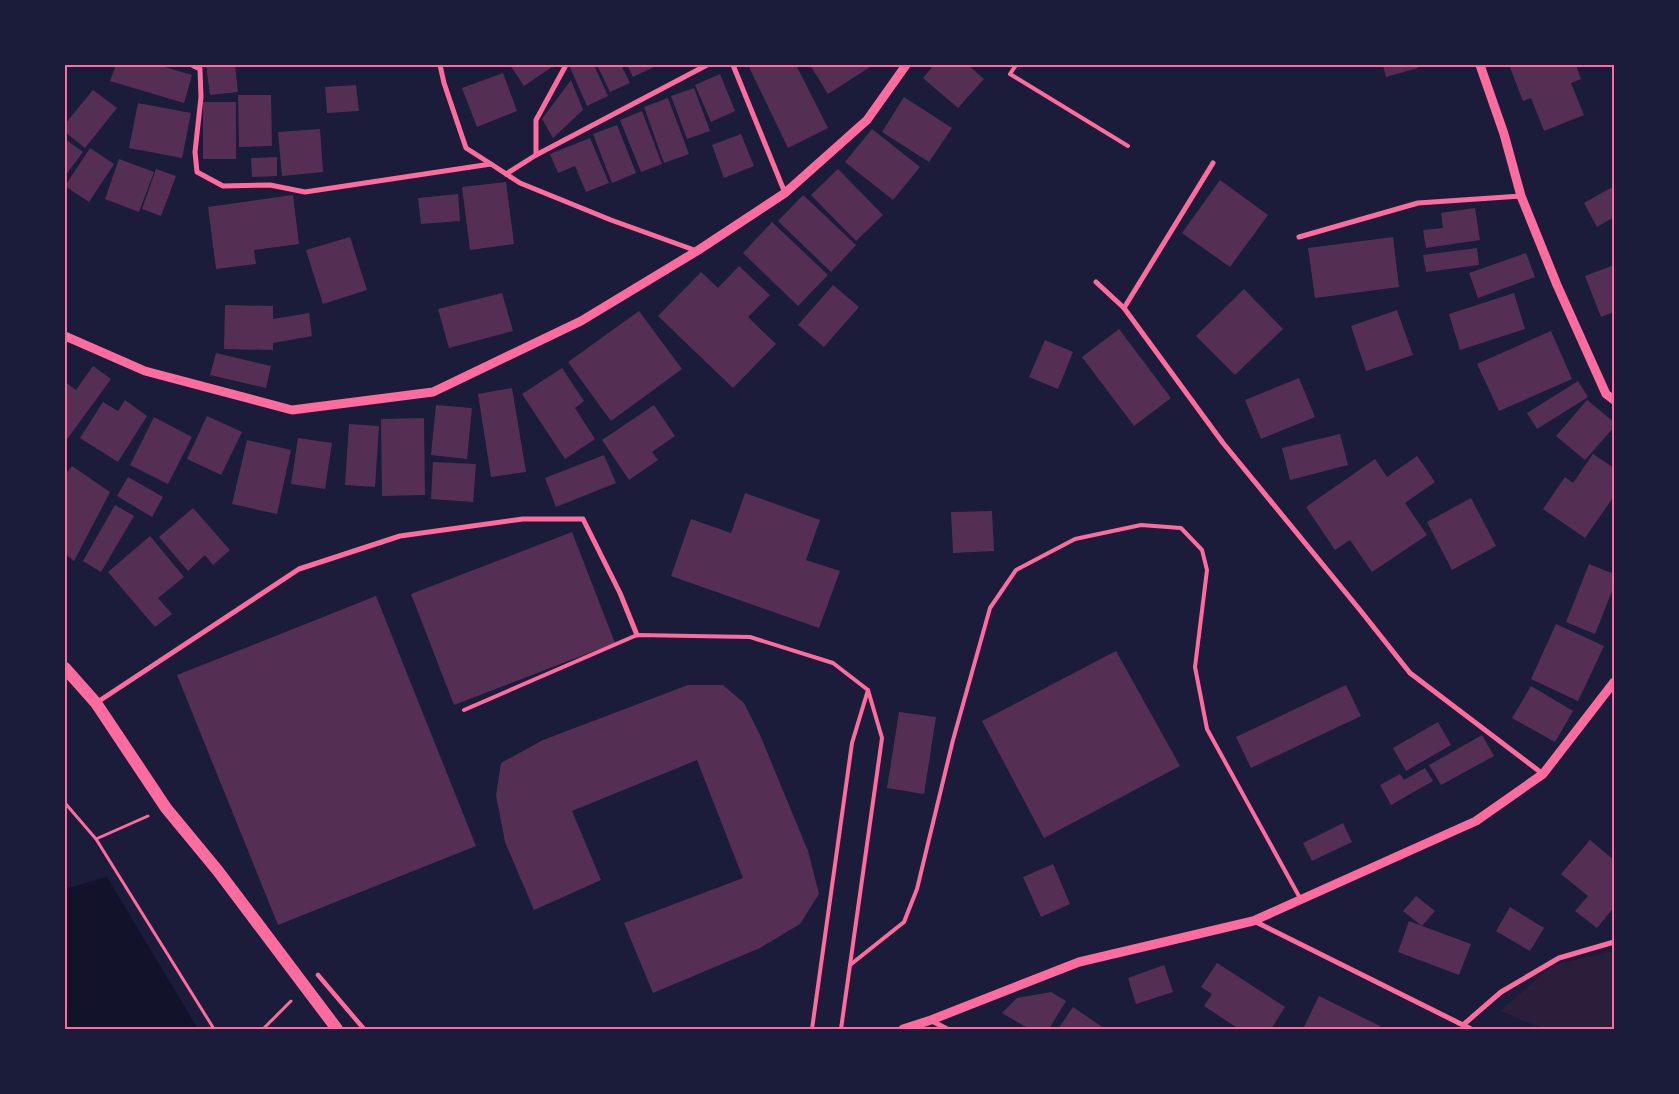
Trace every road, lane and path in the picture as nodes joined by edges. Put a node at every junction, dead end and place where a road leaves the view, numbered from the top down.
1 (192, 65) edge
2 (440, 65) edge
3 (566, 65) edge
4 (707, 65) edge
5 (733, 65) edge
6 (906, 65) edge
7 (1016, 65) edge
8 (1480, 65) edge
9 (1128, 146) dead end
10 (536, 155) junction
11 (1213, 163) dead end
12 (491, 164) junction
13 (506, 174) junction
14 (785, 193) junction
15 (1521, 196) junction
16 (1299, 237) dead end
17 (697, 251) junction
18 (1096, 282) dead end
19 (1124, 308) junction
20 (65, 336) edge
21 (1614, 400) edge
22 (637, 636) junction
23 (65, 668) edge
24 (1614, 682) edge
25 (868, 690) junction
26 (96, 703) junction
27 (464, 710) dead end
28 (1544, 774) junction
29 (65, 804) edge
30 (166, 808) junction
31 (96, 839) junction
32 (1301, 900) junction
33 (1253, 921) junction
34 (1614, 942) edge
35 (850, 965) junction
36 (318, 975) dead end
37 (931, 1020) junction
38 (1463, 1025) junction
39 (214, 1029) edge
40 (336, 1029) edge
41 (364, 1029) edge
42 (812, 1029) edge
43 (841, 1029) edge
44 (903, 1029) edge
45 (947, 1029) edge
46 (1471, 1029) edge

1 - 12 street
2 - 12 street
3 - 10 street
4 - 10 street
5 - 14 street
6 - 14 street
7 - 9 lane
8 - 15 street
10 - 13 street
11 - 19 street
12 - 13 street
13 - 17 street
14 - 17 street
15 - 16 street
15 - 21 street
17 - 20 street
18 - 19 street
19 - 28 street
22 - 25 lane
22 - 26 street
22 - 27 lane
23 - 26 main road
24 - 28 street
25 - 35 lane
25 - 42 lane
26 - 30 main road
28 - 32 street
29 - 31 path
30 - 31 path
30 - 40 main road
31 - 39 path
32 - 33 street
32 - 35 lane
33 - 37 street
33 - 38 street
34 - 38 street
35 - 43 lane
36 - 41 street
37 - 44 street
37 - 45 street
38 - 46 street

